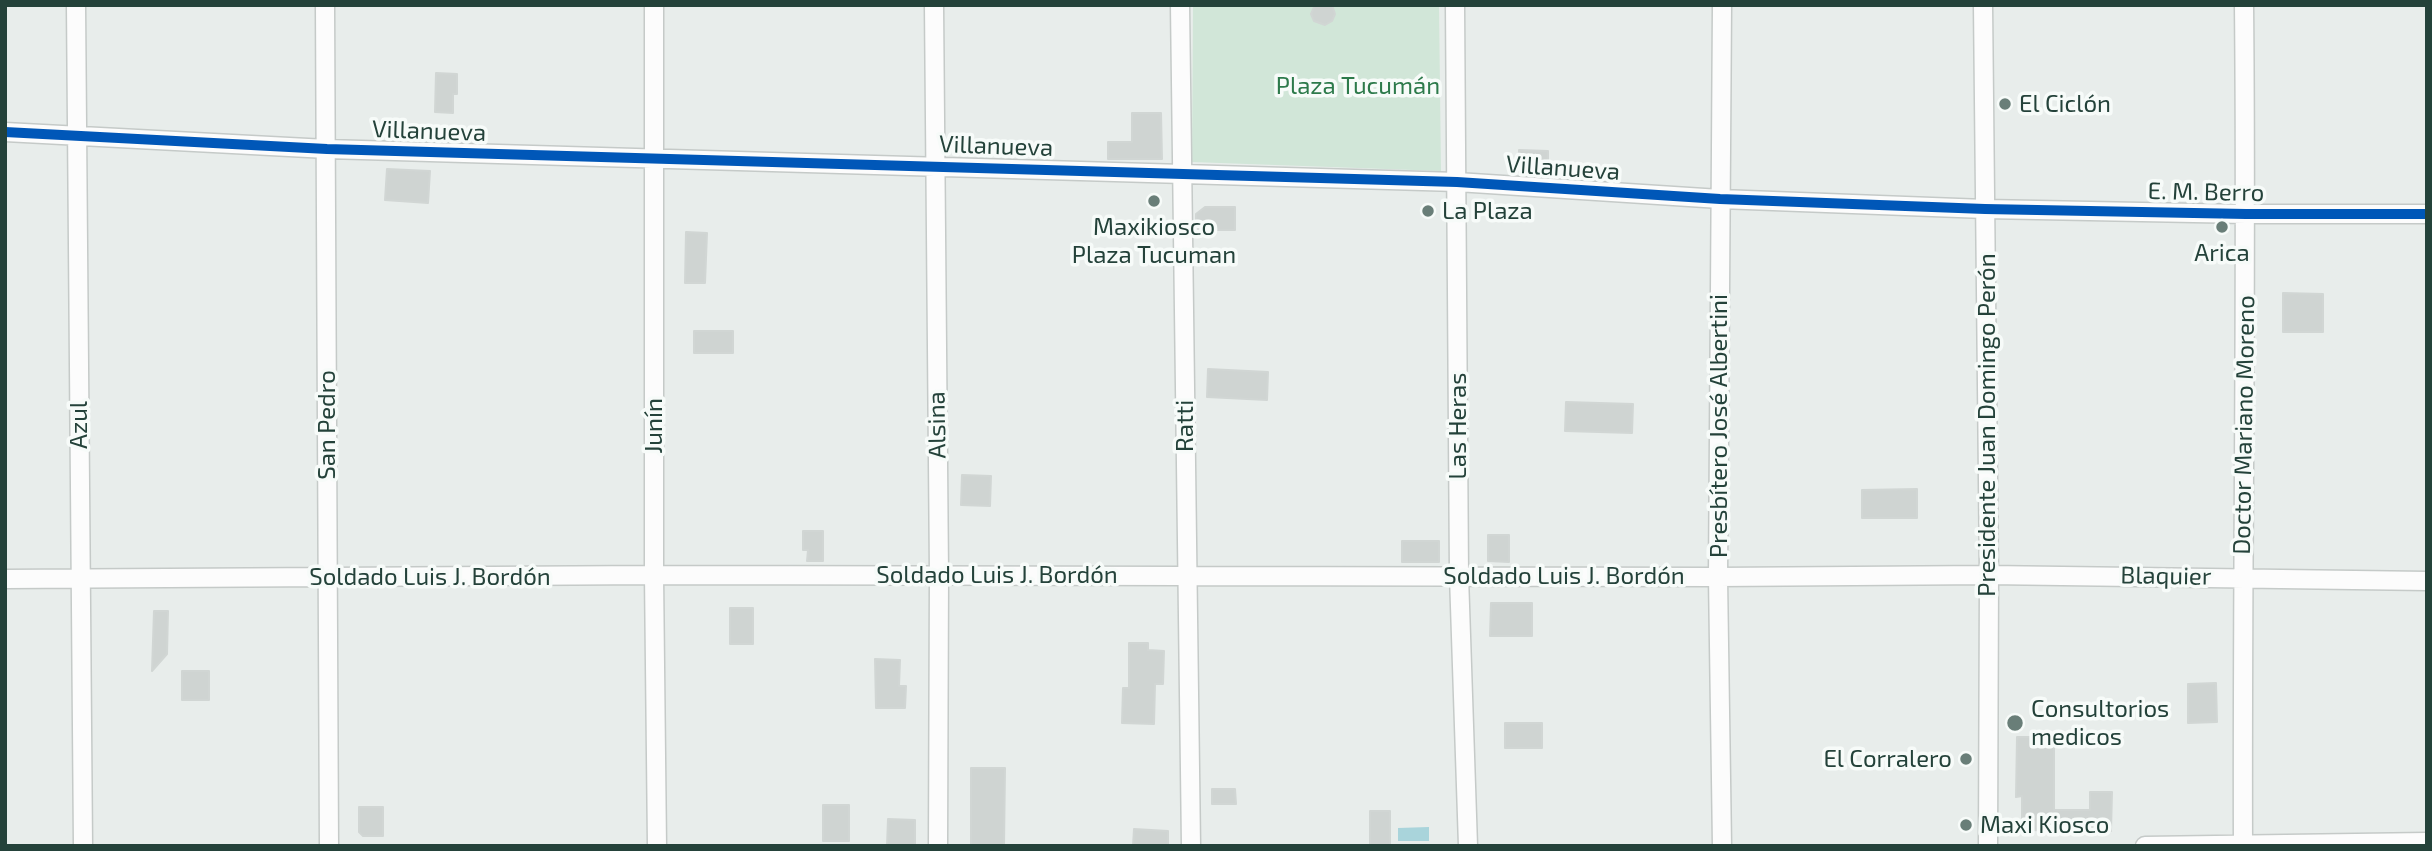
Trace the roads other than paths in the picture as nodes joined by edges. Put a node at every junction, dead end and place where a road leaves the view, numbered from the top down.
1 (76, 5) edge
2 (325, 5) edge
3 (654, 5) edge
4 (934, 5) edge
5 (1180, 5) edge
6 (1455, 5) edge
7 (1722, 5) edge
8 (1983, 5) edge
9 (2244, 5) edge
10 (5, 132) edge
11 (77, 137) junction
12 (327, 149) junction
13 (654, 159) junction
14 (934, 165) junction
15 (1183, 174) junction
16 (1457, 182) junction
17 (1720, 199) junction
18 (1985, 209) junction
19 (2246, 214) junction
20 (2427, 214) edge
21 (654, 575) junction
22 (939, 575) junction
23 (1186, 575) junction
24 (1989, 575) junction
25 (1459, 576) junction
26 (1718, 577) junction
27 (2242, 577) junction
28 (327, 578) junction
29 (5, 579) edge
30 (81, 579) junction
31 (2427, 581) edge
32 (2427, 842) edge
33 (2243, 845) edge
34 (83, 846) edge
35 (329, 846) edge
36 (657, 846) edge
37 (938, 846) edge
38 (1191, 846) edge
39 (1468, 846) edge
40 (1722, 846) edge
41 (1988, 846) edge
42 (2145, 846) edge

1 - 11 street, Azul
2 - 12 street, San Pedro
3 - 13 street, Junín
4 - 14 street, Alsina
5 - 15 street, Ratti
6 - 16 street, Las Heras
7 - 17 street, Presbítero José Albertini
8 - 18 street, Presidente Juan Domingo Perón
9 - 19 street, Doctor Mariano Moreno
10 - 11 street, Villanueva
11 - 12 street, Villanueva
11 - 30 street, Azul
12 - 13 street, Villanueva
12 - 28 street, San Pedro
13 - 14 street, Villanueva
13 - 21 street, Junín
14 - 15 street, Villanueva
14 - 22 street, Alsina
15 - 16 street, Villanueva
15 - 23 street, Ratti
16 - 17 street, Villanueva
16 - 25 street, Las Heras
17 - 18 street, Villanueva
17 - 26 street, Presbítero José Albertini
18 - 19 street, E. M. Berro
18 - 24 street, Presidente Juan Domingo Perón
19 - 20 street, E. M. Berro
19 - 27 street, Doctor Mariano Moreno
21 - 22 street, Soldado Luis J. Bordón
21 - 28 street, Soldado Luis J. Bordón
21 - 36 street, Junín
22 - 23 street, Soldado Luis J. Bordón
22 - 37 street, Alsina
23 - 25 street, Soldado Luis J. Bordón
23 - 38 street, Ratti
24 - 26 street, Soldado Luis J. Bordón
24 - 27 street, Blaquier
24 - 41 street, Presidente Juan Domingo Perón
25 - 26 street, Soldado Luis J. Bordón
25 - 39 street, Las Heras
26 - 40 street, Presbítero José Albertini
27 - 31 street, Blaquier
27 - 33 street, Doctor Mariano Moreno
28 - 30 street, Soldado Luis J. Bordón
28 - 35 street, San Pedro
29 - 30 street, Soldado Luis J. Bordón
30 - 34 street, Azul
32 - 33 street
33 - 42 street

